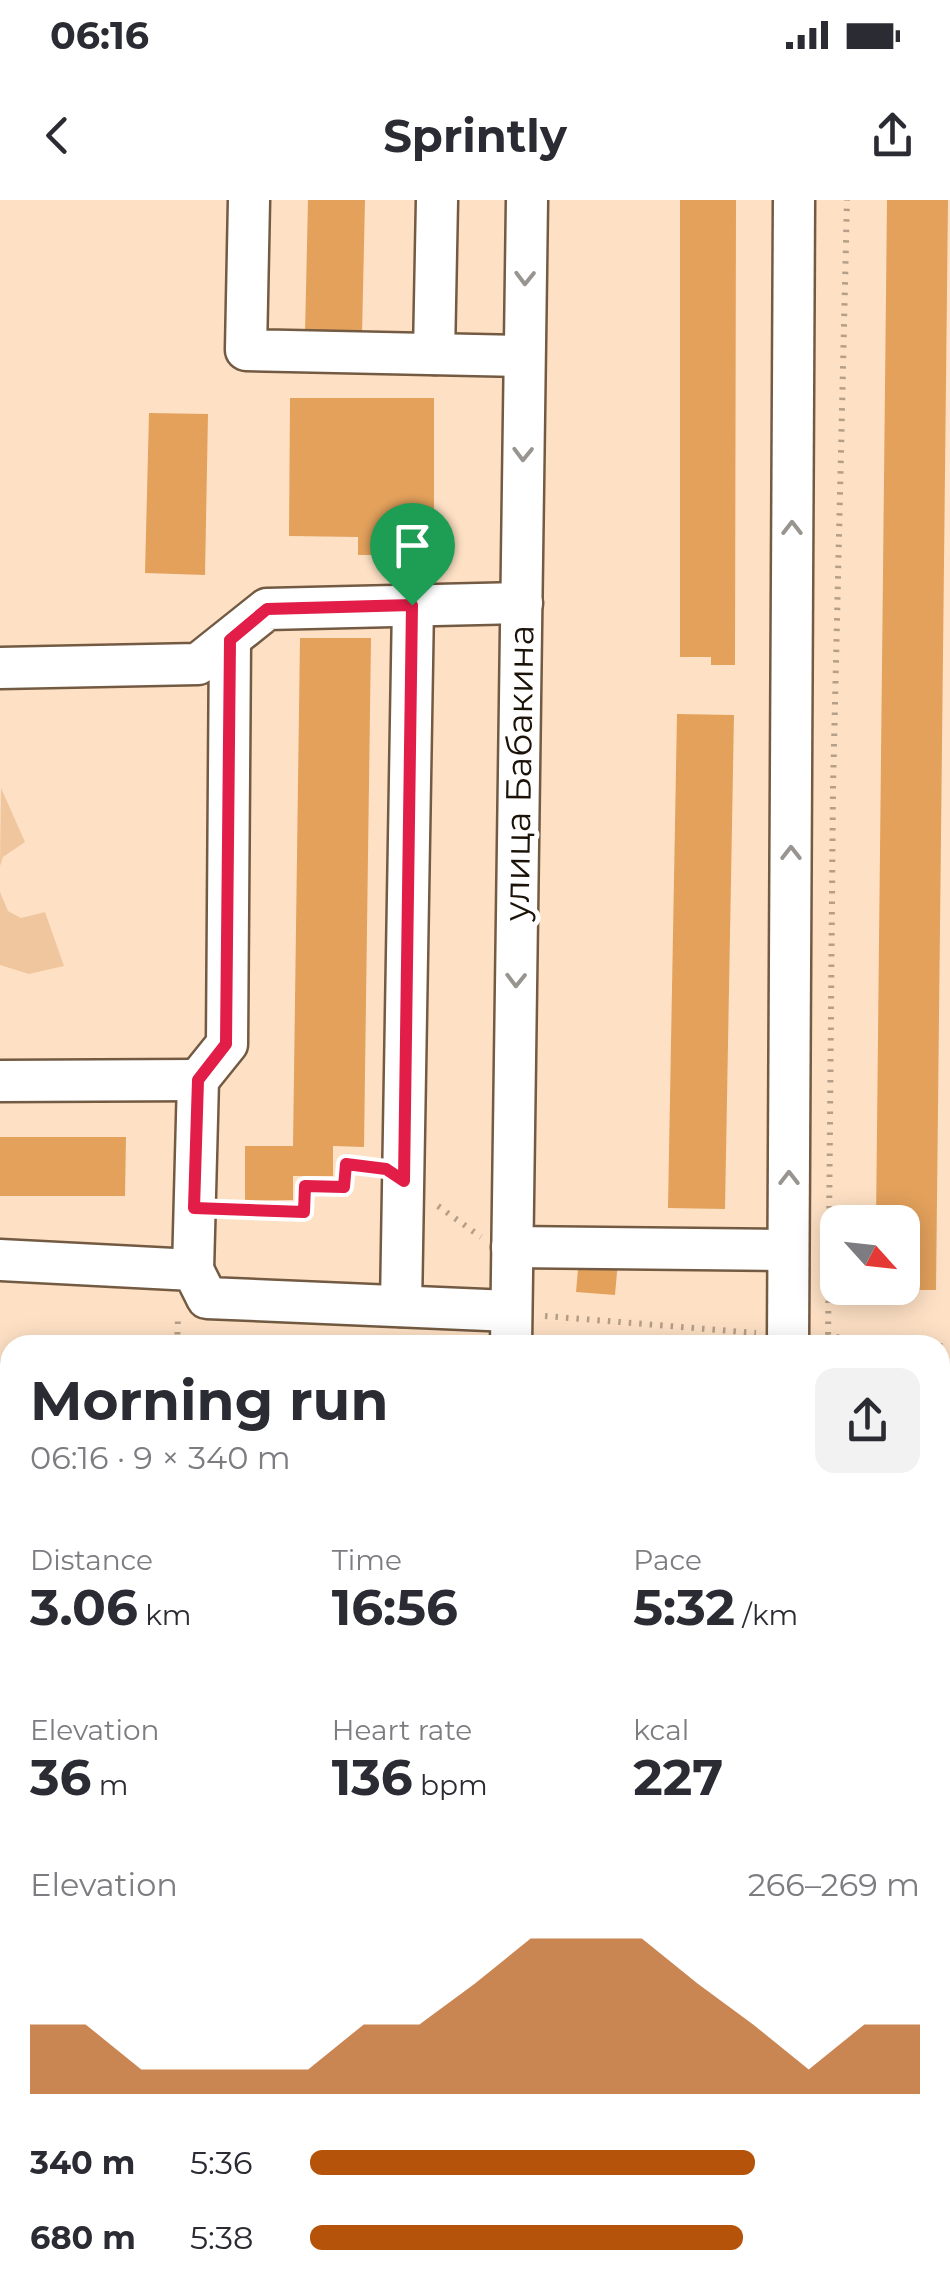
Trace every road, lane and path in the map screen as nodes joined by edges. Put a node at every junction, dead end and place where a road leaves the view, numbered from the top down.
1 (249, 200) edge
2 (437, 200) edge
3 (527, 200) edge
4 (794, 200) edge
5 (847, 200) edge
6 (434, 354) junction
7 (524, 356) junction
8 (522, 602) junction
9 (412, 605) junction
10 (230, 640) junction
11 (0, 668) edge
12 (198, 1080) junction
13 (0, 1081) edge
14 (404, 1181) junction
15 (194, 1208) junction
16 (497, 1242) junction
17 (788, 1250) junction
18 (0, 1260) edge
19 (193, 1270) junction
20 (402, 1306) junction
21 (178, 1312) dead end
22 (523, 1319) edge
23 (177, 1335) edge
24 (756, 1335) edge
25 (805, 1335) edge
26 (806, 1335) edge

1 - 6 street
2 - 6 street
3 -> 7 street, улица Бабакина
17 -> 4 street
5 - 26 path
6 - 7 street
7 -> 8 street, улица Бабакина
8 - 9 street
8 -> 16 street, улица Бабакина
9 - 10 street
9 - 14 street
10 - 11 street
10 - 12 street
12 - 13 street
12 - 15 street
14 - 15 path
14 - 16 path
14 - 20 street
15 - 19 street
16 - 17 street
16 - 22 street, улица Бабакина
17 - 25 street
18 - 19 street
19 - 20 street
20 - 22 street
21 - 23 path
22 - 24 path

